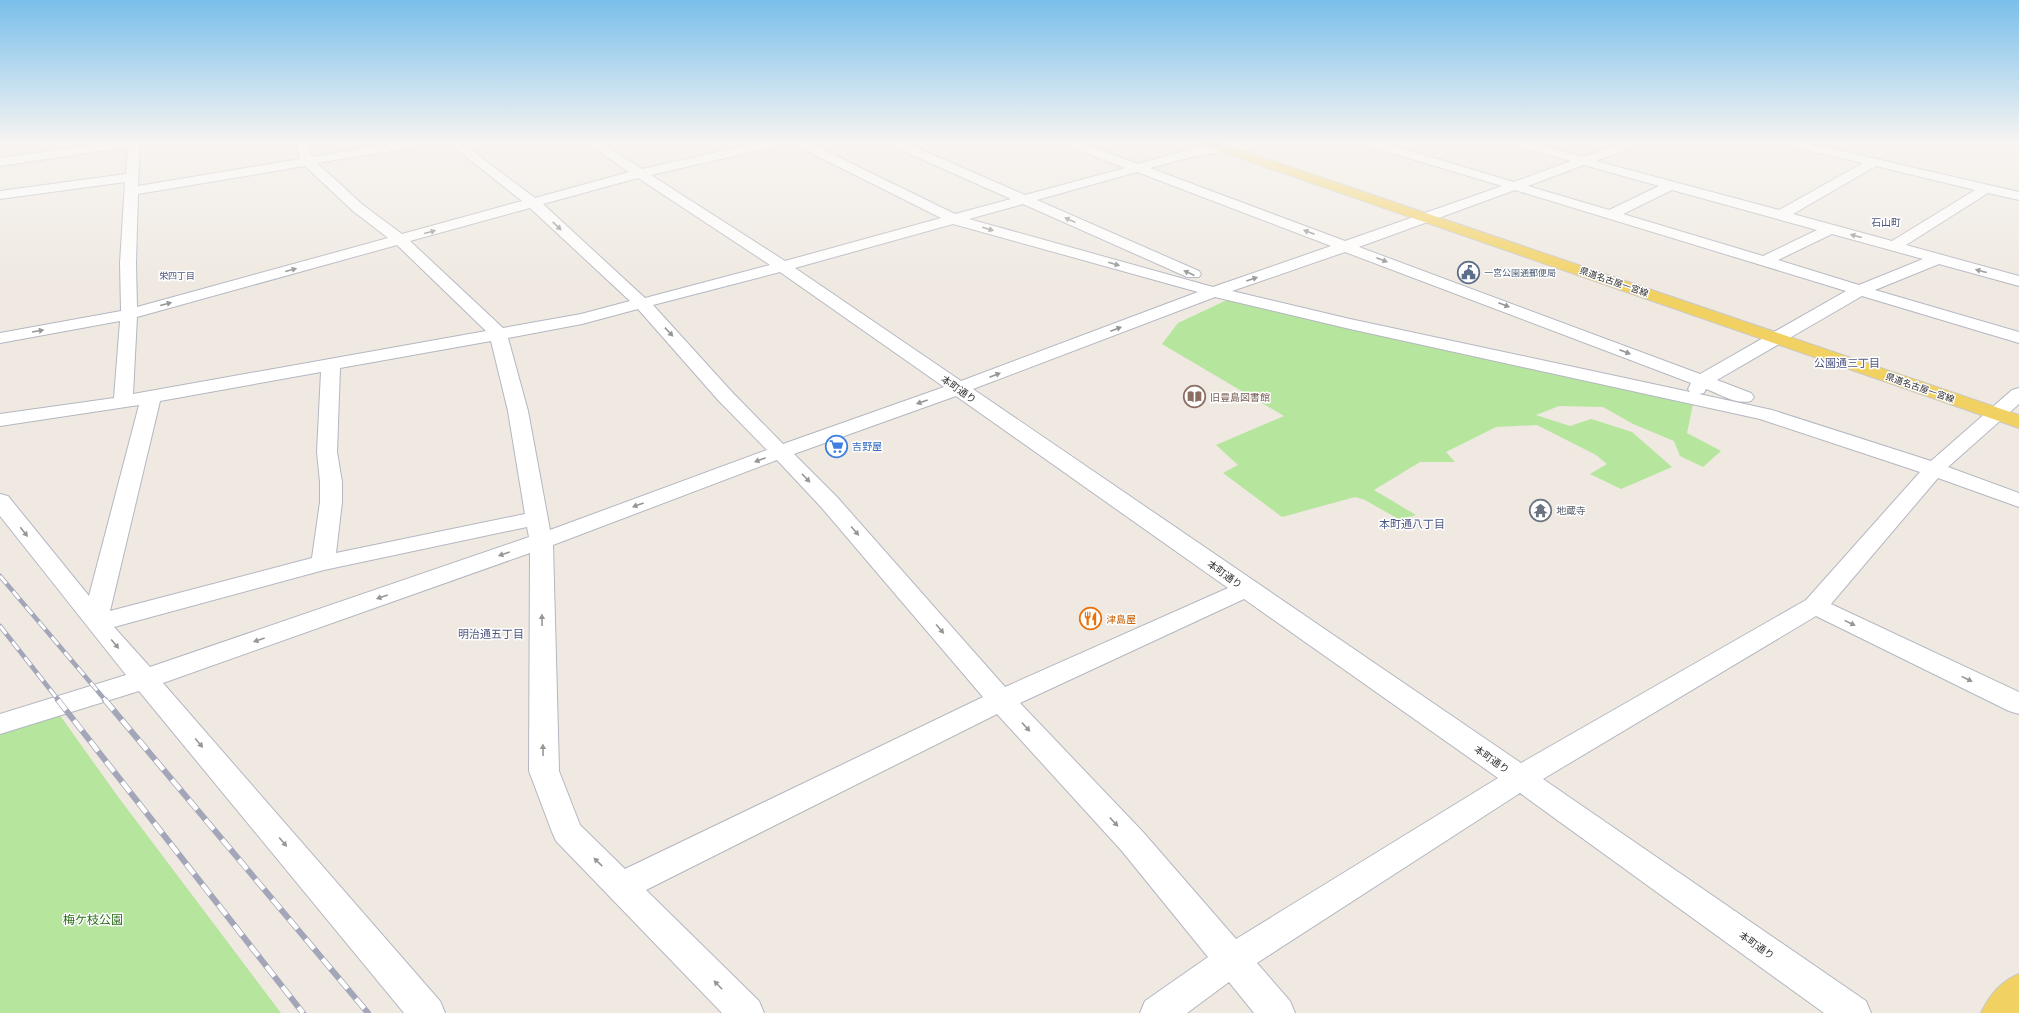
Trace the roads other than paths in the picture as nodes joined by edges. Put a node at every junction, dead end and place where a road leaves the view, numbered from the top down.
1 (57, 190) edge
2 (132, 190) edge
3 (341, 190) edge
4 (516, 190) edge
5 (579, 190) edge
6 (668, 190) edge
7 (896, 190) edge
8 (1002, 190) edge
9 (1055, 190) edge
10 (1197, 190) edge
11 (1347, 190) edge
12 (1502, 190) edge
13 (1528, 190) edge
14 (1661, 190) edge
15 (1691, 190) edge
16 (1825, 190) edge
17 (1983, 190) edge
18 (1996, 190) edge
19 (0, 195) edge
20 (2019, 196) edge
21 (1022, 199) junction
22 (533, 203) junction
23 (1610, 215) junction
24 (1781, 215) junction
25 (1427, 218) junction
26 (953, 219) junction
27 (1830, 230) junction
28 (400, 240) junction
29 (1346, 246) junction
30 (1893, 246) junction
31 (1937, 259) junction
32 (1764, 261) junction
33 (782, 266) junction
34 (2019, 281) edge
35 (1219, 290) junction
36 (1860, 290) junction
37 (642, 304) junction
38 (129, 314) junction
39 (498, 333) junction
40 (0, 338) edge
41 (1777, 338) junction
42 (2019, 338) edge
43 (330, 364) junction
44 (1702, 381) junction
45 (958, 388) junction
46 (2019, 394) edge
47 (151, 397) junction
48 (1692, 397) junction
49 (123, 402) junction
50 (2008, 418) edge
51 (0, 420) edge
52 (780, 452) junction
53 (1934, 469) junction
54 (2019, 500) edge
55 (0, 501) edge
56 (539, 530) junction
57 (323, 563) junction
58 (1246, 589) junction
59 (1815, 606) junction
60 (96, 622) junction
61 (145, 680) junction
62 (1001, 700) junction
63 (2019, 704) edge
64 (0, 724) edge
65 (1520, 778) junction
66 (622, 886) junction
67 (1233, 959) junction
68 (2019, 990) edge
69 (427, 1013) edge
70 (746, 1013) edge
71 (1158, 1013) edge
72 (1276, 1013) edge
73 (1853, 1013) edge
74 (1998, 1013) edge

1 - 19 street
2 - 38 street
3 - 28 street
4 - 22 street
5 - 22 street
6 - 33 street, 本町通り
7 - 26 street
8 - 21 street
9 - 21 street
29 -> 10 street
11 - 25 main road, 県道名古屋一宮線
12 - 25 street
13 - 23 street
14 - 23 street
15 - 24 street
16 - 24 street
17 - 30 street
18 - 20 street
21 - 26 street
35 -> 21 street
28 -> 22 street
22 -> 37 street
23 - 32 street
24 - 27 street
25 - 29 street
25 - 41 main road, 県道名古屋一宮線
26 - 33 street
26 -> 35 street
30 -> 27 street
27 - 32 street
38 -> 28 street
28 - 39 street
35 -> 29 street
29 -> 44 street
30 - 31 street
34 -> 31 street
31 - 36 street
32 - 36 street
33 - 37 street
33 - 45 street, 本町通り
45 -> 35 street
35 - 48 street
36 - 41 street
36 - 42 street
37 - 39 street
37 -> 52 street
40 -> 38 street
38 - 49 street
39 - 43 street
39 - 56 street
41 - 44 street
41 - 50 main road, 県道名古屋一宮線
43 - 47 street
43 - 57 street
44 - 48 street
44 - 53 street
45 -> 52 street
45 - 58 street, 本町通り
46 - 50 street
47 - 49 street
47 - 60 street
48 - 53 street
49 - 51 street
50 - 53 street
52 -> 56 street
52 -> 62 street
53 - 54 street
53 - 59 street
55 -> 60 street
56 - 57 street
56 -> 61 street
66 -> 56 street
57 - 60 street
58 - 62 street
58 - 65 street, 本町通り
59 -> 63 street
59 - 65 street
60 -> 61 street
61 - 64 street
61 -> 69 street
62 - 66 street
62 -> 67 street
65 - 67 street
65 - 73 street, 本町通り
70 -> 66 street
67 - 71 street
67 - 72 street
68 - 74 main road

